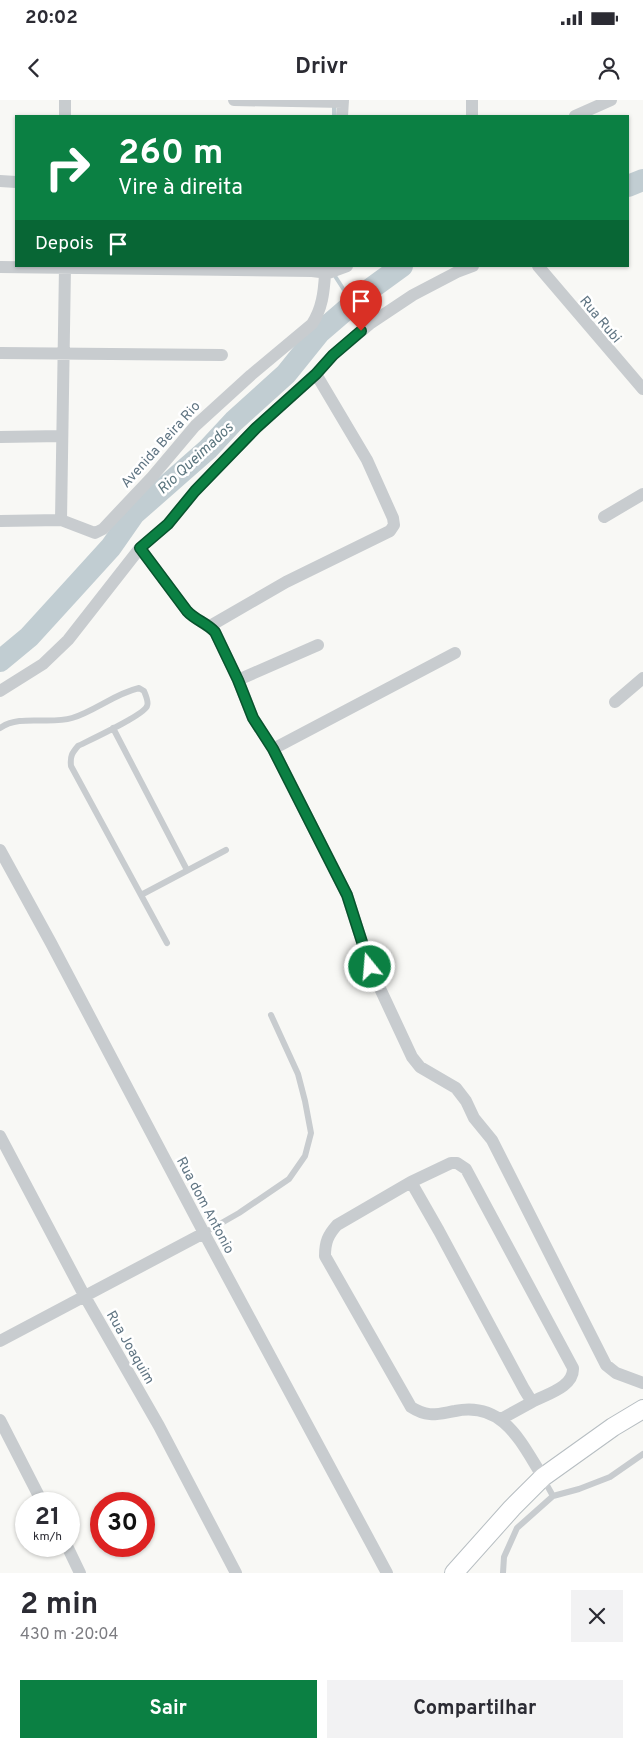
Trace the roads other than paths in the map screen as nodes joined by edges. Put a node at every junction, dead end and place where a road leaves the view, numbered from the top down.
1 (66, 100) edge
2 (234, 100) edge
3 (472, 100) edge
4 (611, 100) edge
5 (337, 101) edge
6 (65, 115) edge
7 (342, 115) edge
8 (472, 115) edge
9 (576, 115) edge
10 (0, 181) edge
11 (15, 182) edge
12 (0, 267) edge
13 (65, 267) edge
14 (470, 267) edge
15 (539, 267) edge
16 (337, 270) edge
17 (0, 353) edge
18 (63, 354) junction
19 (222, 355) dead end
20 (316, 374) junction
21 (643, 389) edge
22 (62, 436) junction
23 (0, 437) edge
24 (643, 494) edge
25 (604, 517) dead end
26 (61, 520) junction
27 (0, 521) edge
28 (140, 548) junction
29 (210, 626) junction
30 (318, 645) dead end
31 (455, 653) dead end
32 (643, 678) edge
33 (238, 680) junction
34 (0, 691) edge
35 (615, 702) dead end
36 (0, 728) edge
37 (113, 728) junction
38 (273, 749) junction
39 (0, 850) edge
40 (226, 850) dead end
41 (187, 870) junction
42 (141, 895) junction
43 (167, 943) dead end
44 (271, 1015) dead end
45 (0, 1136) edge
46 (411, 1182) junction
47 (204, 1233) junction
48 (84, 1295) junction
49 (0, 1341) edge
50 (643, 1383) edge
51 (532, 1402) junction
52 (643, 1409) edge
53 (501, 1419) junction
54 (0, 1420) edge
55 (643, 1454) edge
56 (543, 1477) junction
57 (37, 1492) edge
58 (553, 1496) junction
59 (72, 1557) edge
60 (80, 1573) edge
61 (236, 1573) edge
62 (387, 1573) edge
63 (454, 1573) edge
64 (503, 1573) edge

1 - 6 street
2 - 5 street
3 - 8 street
4 - 9 street
5 - 7 street
10 - 11 street
12 - 13 street
13 - 16 street
13 - 18 street
14 - 20 street
15 - 21 street, Rua Rubi
16 - 26 street, Avenida Beira Rio
17 - 18 street
18 - 19 street
18 - 22 street
20 - 28 street
20 - 29 street
22 - 23 street
22 - 26 street
24 - 25 street
26 - 27 street
28 - 29 street
28 - 34 street
29 - 33 street
30 - 33 street
31 - 38 street
32 - 35 street
33 - 38 street
36 - 37 lane
37 - 41 lane
37 - 42 lane
38 - 50 street
39 - 47 street, Rua dom Antonio
40 - 41 lane
41 - 42 lane
42 - 43 lane
44 - 47 lane
45 - 48 street, Rua Joaquim
46 - 51 street
46 - 51 street
46 - 53 street
47 - 48 street
47 - 62 street, Rua dom Antonio
48 - 49 street
48 - 61 street, Rua Joaquim
51 - 53 street
52 - 56 street
53 - 56 street
54 - 57 street
55 - 58 lane
56 - 58 lane
56 - 63 street
58 - 64 lane
59 - 60 street

